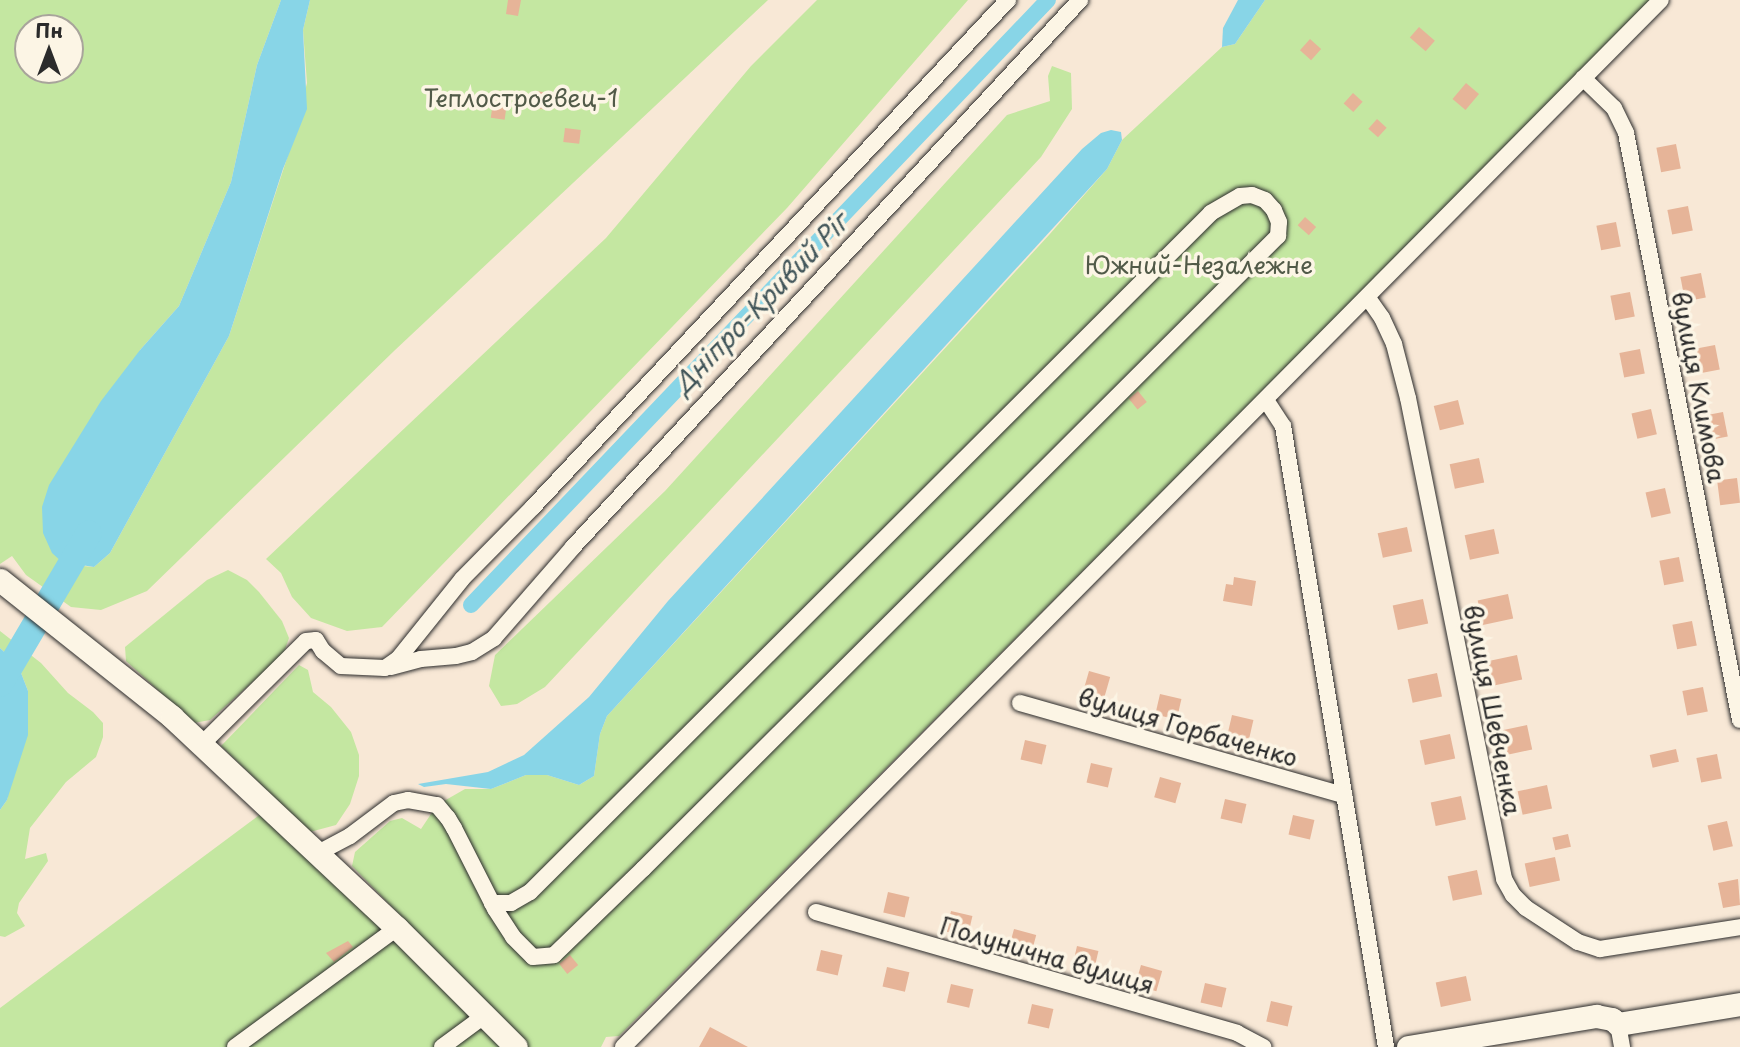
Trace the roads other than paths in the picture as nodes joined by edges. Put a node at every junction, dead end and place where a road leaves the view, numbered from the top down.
1 (1009, 0) edge
2 (1080, 0) edge
3 (1661, 0) edge
4 (1583, 78) junction
5 (1368, 298) junction
6 (1266, 400) junction
7 (0, 580) edge
8 (385, 668) junction
9 (1020, 703) dead end
10 (1740, 720) edge
11 (202, 744) junction
12 (1344, 795) junction
13 (318, 853) junction
14 (492, 903) junction
15 (816, 912) dead end
16 (1740, 927) edge
17 (397, 928) junction
18 (1740, 1004) edge
19 (484, 1016) junction
20 (1618, 1024) junction
21 (235, 1047) edge
22 (442, 1047) edge
23 (516, 1047) edge
24 (623, 1047) edge
25 (1263, 1047) edge
26 (1386, 1047) edge
27 (1408, 1047) edge
28 (1622, 1047) edge

1 - 8 street
2 - 8 street
3 - 4 street
4 - 5 street
4 - 10 street, вулиця Климова
5 - 6 street
5 - 16 street, вулиця Шевченка
6 - 12 street
6 - 24 street
7 - 11 street
8 - 11 street
9 - 12 street, вулиця Горбаченко
11 - 13 street
12 - 26 street
13 - 14 street
13 - 17 street
14 - 14 street
15 - 25 street, Полунична вулиця
17 - 19 street
17 - 21 street
18 - 20 street
19 - 22 street
19 - 23 street
20 - 27 street
20 - 28 street

